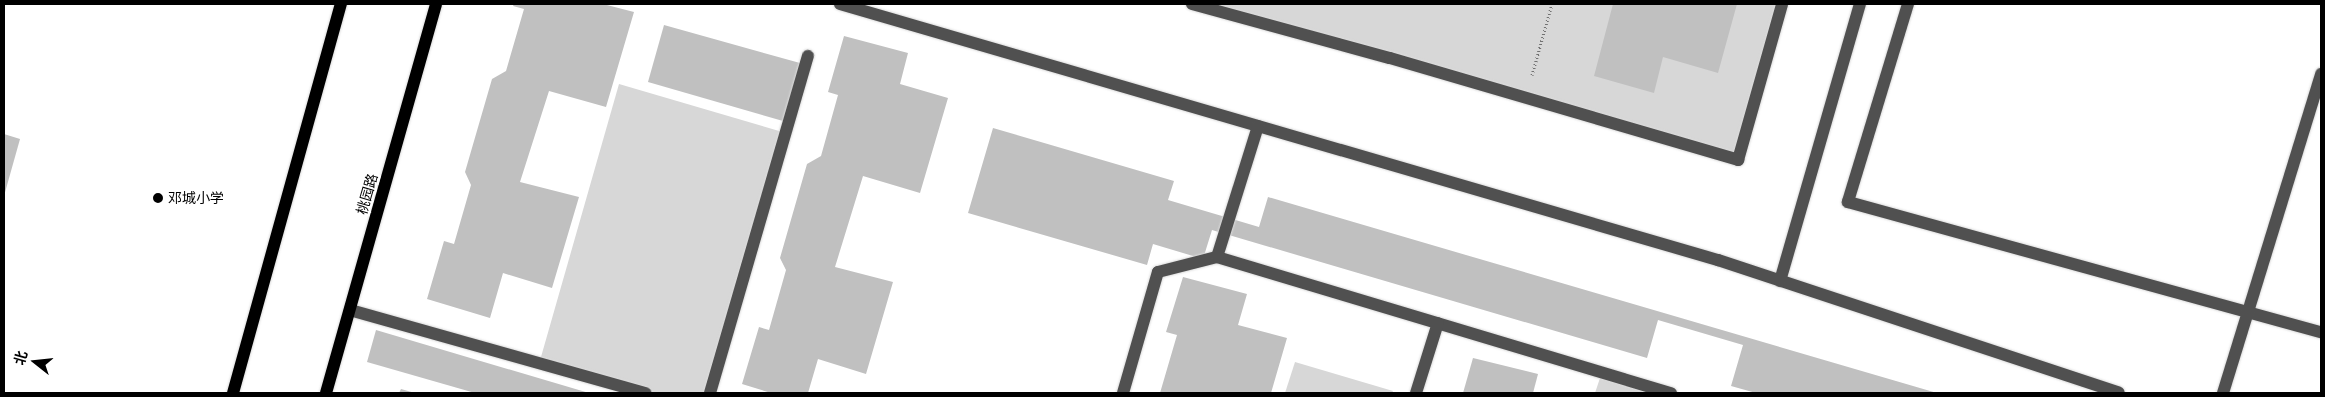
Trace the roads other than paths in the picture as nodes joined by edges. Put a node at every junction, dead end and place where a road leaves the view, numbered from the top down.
1 (341, 4) edge
2 (436, 4) edge
3 (840, 4) edge
4 (1192, 4) edge
5 (1782, 4) edge
6 (1860, 4) edge
7 (1908, 4) edge
8 (808, 56) dead end
9 (2321, 74) edge
10 (1258, 126) junction
11 (1217, 257) junction
12 (1780, 281) junction
13 (350, 310) junction
14 (2249, 312) junction
15 (1438, 323) junction
16 (2321, 332) edge
17 (233, 393) edge
18 (326, 393) edge
19 (646, 393) edge
20 (710, 393) edge
21 (1124, 393) edge
22 (1416, 393) edge
23 (1671, 393) edge
24 (2119, 393) edge
25 (2223, 393) edge

1 - 17 main road
2 - 13 main road, 桃园路
3 - 10 street
4 - 5 street
6 - 12 street
7 - 14 street
8 - 20 street
9 - 14 street
10 - 11 street
10 - 12 street
11 - 15 street
11 - 21 street
12 - 24 street
13 - 18 main road, 桃园路
13 - 19 street
14 - 16 street
14 - 25 street
15 - 22 street
15 - 23 street

